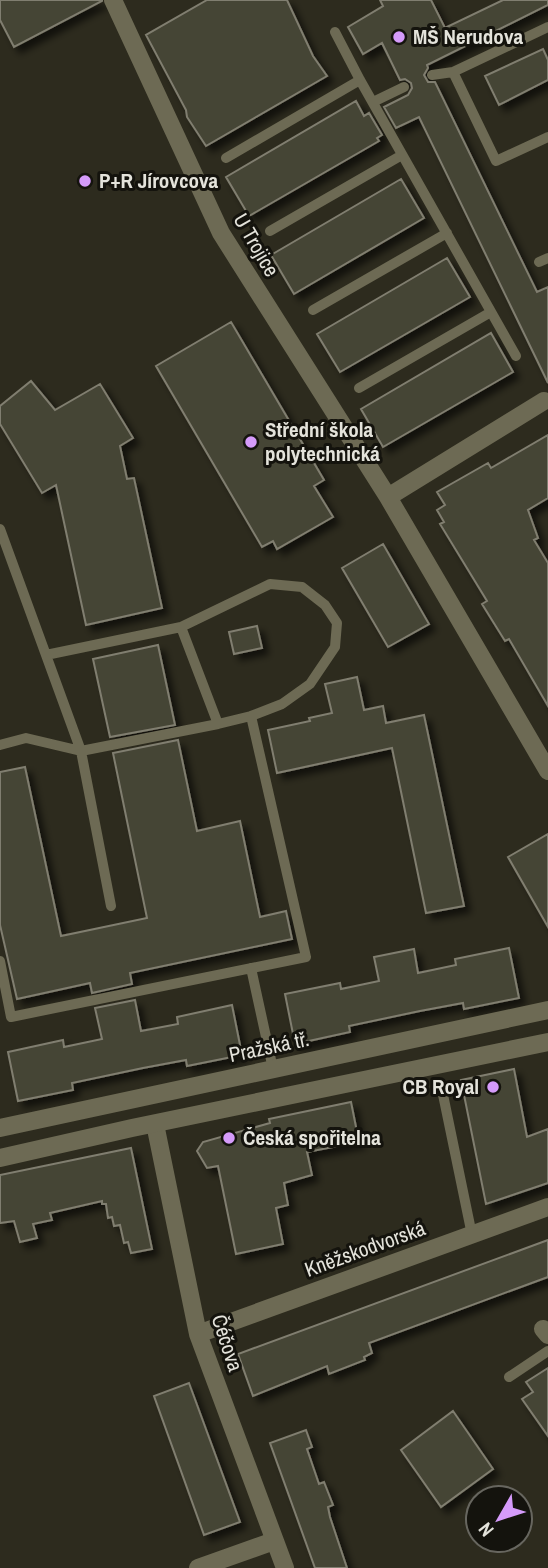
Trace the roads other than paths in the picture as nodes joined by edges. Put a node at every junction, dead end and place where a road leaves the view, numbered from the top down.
1 (113, 0) edge
2 (548, 27) edge
3 (335, 32) dead end
4 (453, 72) junction
5 (432, 75) dead end
6 (360, 80) junction
7 (404, 87) dead end
8 (373, 102) junction
9 (548, 137) edge
10 (402, 155) junction
11 (226, 158) dead end
12 (270, 231) dead end
13 (447, 233) junction
14 (313, 310) dead end
15 (491, 312) junction
16 (516, 356) dead end
17 (359, 388) dead end
18 (544, 401) dead end
19 (388, 497) junction
20 (0, 529) edge
21 (181, 627) junction
22 (46, 655) junction
23 (251, 716) junction
24 (218, 724) junction
25 (0, 745) edge
26 (81, 751) junction
27 (548, 771) edge
28 (111, 906) dead end
29 (0, 961) edge
30 (251, 968) junction
31 (548, 1010) edge
32 (548, 1042) edge
33 (273, 1069) junction
34 (441, 1085) dead end
35 (155, 1124) junction
36 (0, 1128) edge
37 (0, 1158) edge
38 (548, 1207) edge
39 (472, 1235) junction
40 (198, 1334) junction
41 (548, 1351) edge
42 (509, 1377) dead end
43 (274, 1541) junction
44 (198, 1568) edge
45 (285, 1568) edge

1 - 19 street, U Trojice
2 - 4 lane
3 - 6 lane
4 - 5 lane
4 - 9 lane
6 - 8 lane
6 - 11 lane
7 - 8 lane
8 - 10 lane
10 - 12 lane
10 - 13 lane
13 - 14 lane
13 - 15 lane
15 - 16 lane
15 - 17 lane
18 - 19 street
19 - 27 street, U Trojice
20 - 22 lane
21 - 22 lane
21 - 23 lane
21 - 24 lane
22 - 26 lane
23 - 24 lane
23 - 30 lane
24 - 26 lane
25 - 26 lane
26 - 28 lane
29 - 30 lane
30 - 33 lane
31 - 33 street, Pražská tř.
32 - 35 street
33 - 36 street, Pražská tř.
34 - 39 lane
35 - 37 street
35 - 40 street, Čéčova
38 - 39 street, Kněžskodvorská
39 - 40 street, Kněžskodvorská
40 - 43 street, Čéčova
41 - 42 lane
43 - 44 street
43 - 45 street, Čéčova

